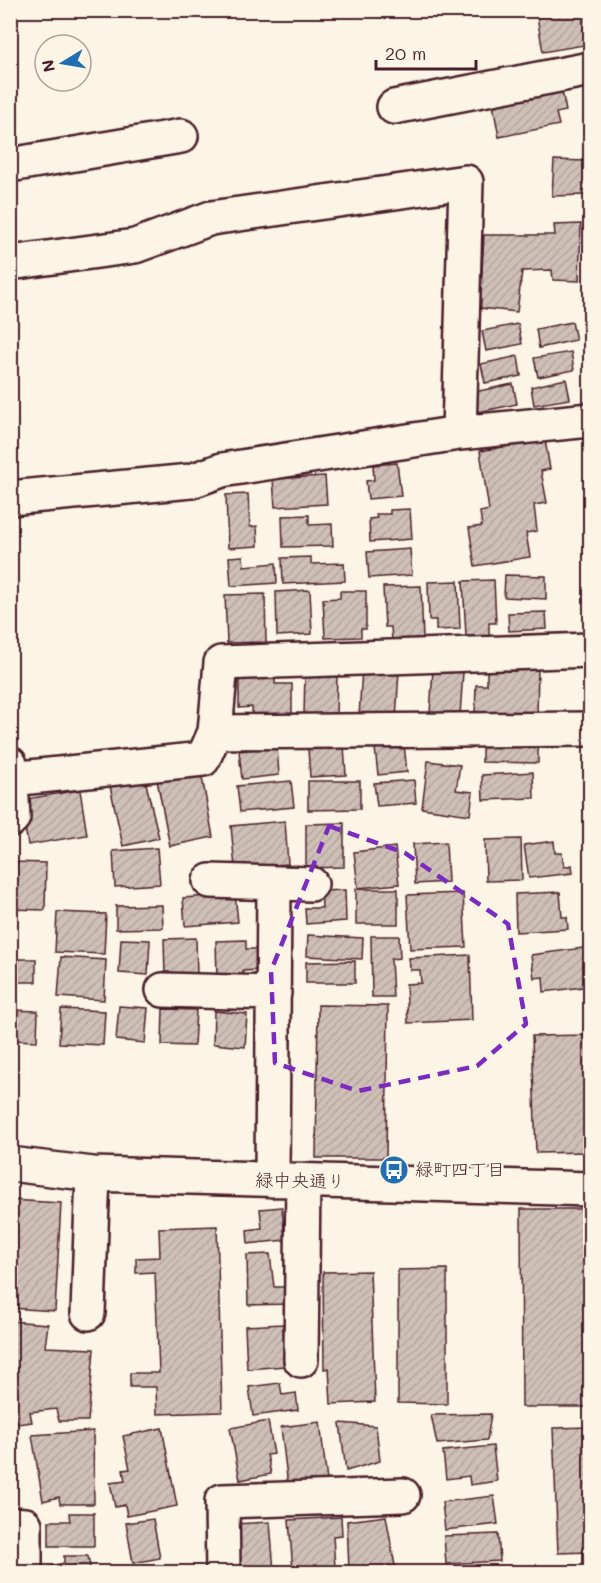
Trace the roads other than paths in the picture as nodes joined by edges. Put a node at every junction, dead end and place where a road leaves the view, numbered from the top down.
1 (591, 69) edge
2 (394, 107) dead end
3 (181, 136) dead end
4 (10, 165) edge
5 (10, 263) edge
6 (591, 420) edge
7 (459, 433) junction
8 (10, 498) edge
9 (591, 650) edge
10 (591, 729) edge
11 (215, 732) junction
12 (11, 771) edge
13 (10, 820) edge
14 (210, 881) dead end
15 (274, 884) junction
16 (311, 884) dead end
17 (163, 990) dead end
18 (274, 993) junction
19 (10, 1164) edge
20 (93, 1174) junction
21 (288, 1180) junction
22 (591, 1189) edge
23 (88, 1313) dead end
24 (302, 1360) dead end
25 (404, 1495) dead end
26 (10, 1524) edge
27 (25, 1572) edge
28 (223, 1572) edge

1 - 2 street
3 - 4 street
5 - 7 street
6 - 7 street
7 - 8 street
9 - 11 street
10 - 11 street
11 - 12 street
12 - 13 street
14 - 15 street
15 - 16 street
15 - 18 street
17 - 18 street
18 - 21 street
19 - 20 street, 緑中央通り
20 - 21 street, 緑中央通り
20 - 23 street
21 - 22 street, 緑中央通り
21 - 24 street
25 - 28 street
26 - 27 street

